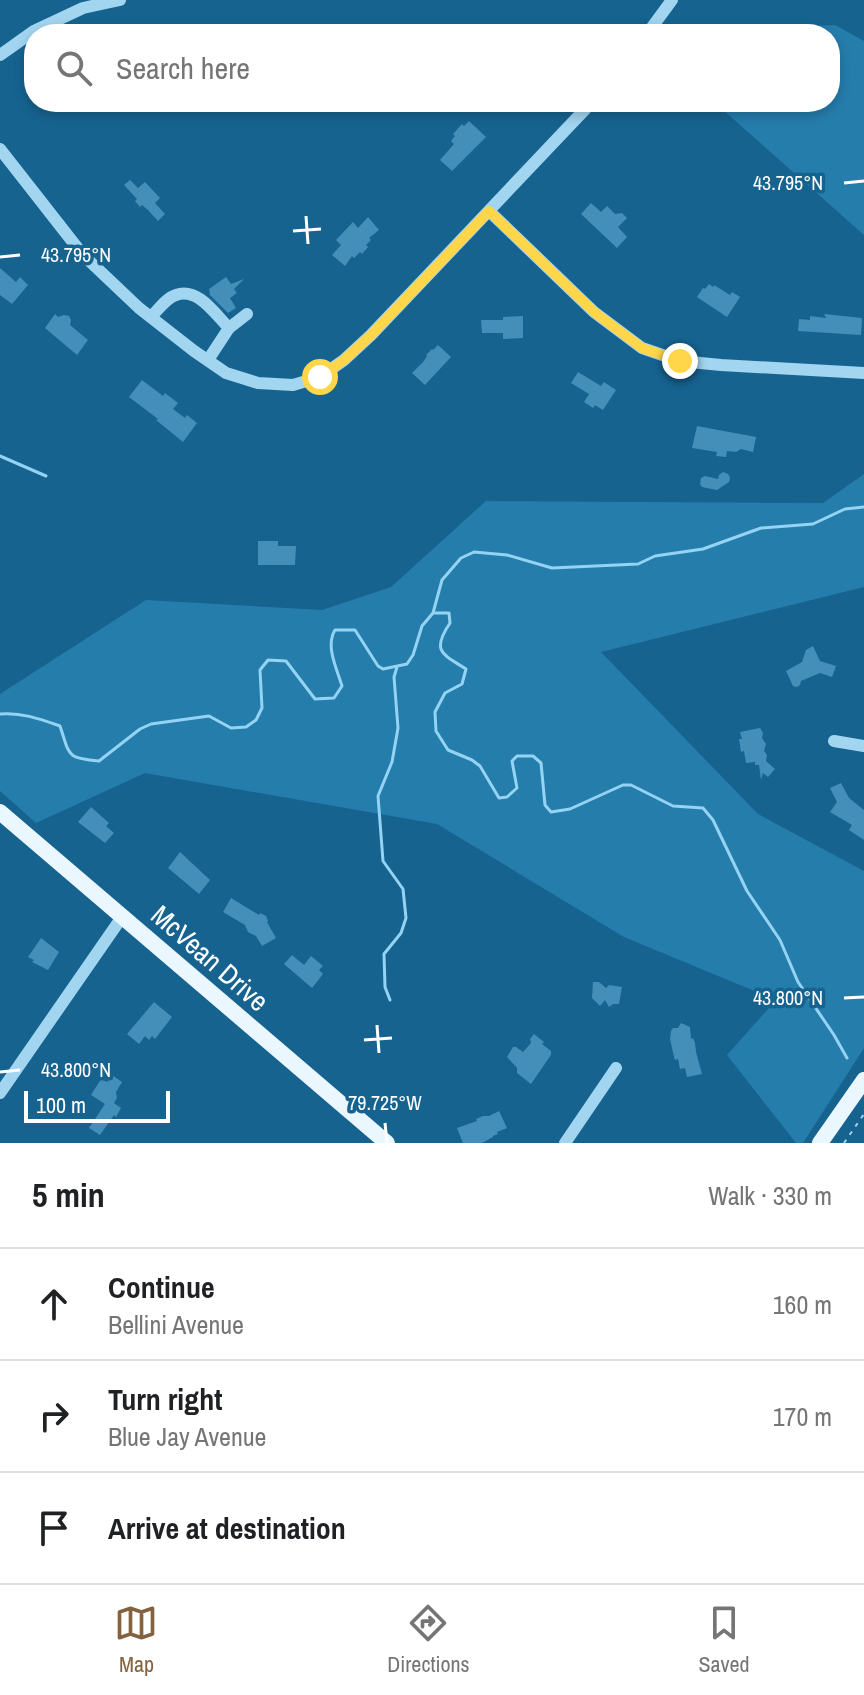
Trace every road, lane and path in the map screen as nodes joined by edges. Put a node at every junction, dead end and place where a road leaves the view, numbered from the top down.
1 (120, 0) edge
2 (672, 0) edge
3 (49, 24) edge
4 (654, 24) edge
5 (24, 38) edge
6 (0, 55) edge
7 (583, 112) edge
8 (0, 149) edge
9 (489, 211) junction
10 (247, 314) dead end
11 (151, 317) junction
12 (229, 328) junction
13 (208, 360) junction
14 (864, 373) edge
15 (834, 741) dead end
16 (864, 746) edge
17 (0, 812) edge
18 (122, 917) junction
19 (616, 1068) dead end
20 (864, 1080) edge
21 (0, 1093) edge
22 (864, 1114) edge
23 (387, 1143) edge
24 (565, 1143) edge
25 (820, 1143) edge
26 (844, 1143) edge

1 - 3 street
2 - 4 street
5 - 6 street
7 - 9 street
8 - 11 street
9 - 13 street
9 - 14 street
10 - 12 street
11 - 12 street
11 - 13 street
12 - 13 street
15 - 16 street
17 - 18 main road, McVean Drive
18 - 21 street
18 - 23 main road, McVean Drive
19 - 24 street
20 - 25 main road
22 - 26 path

